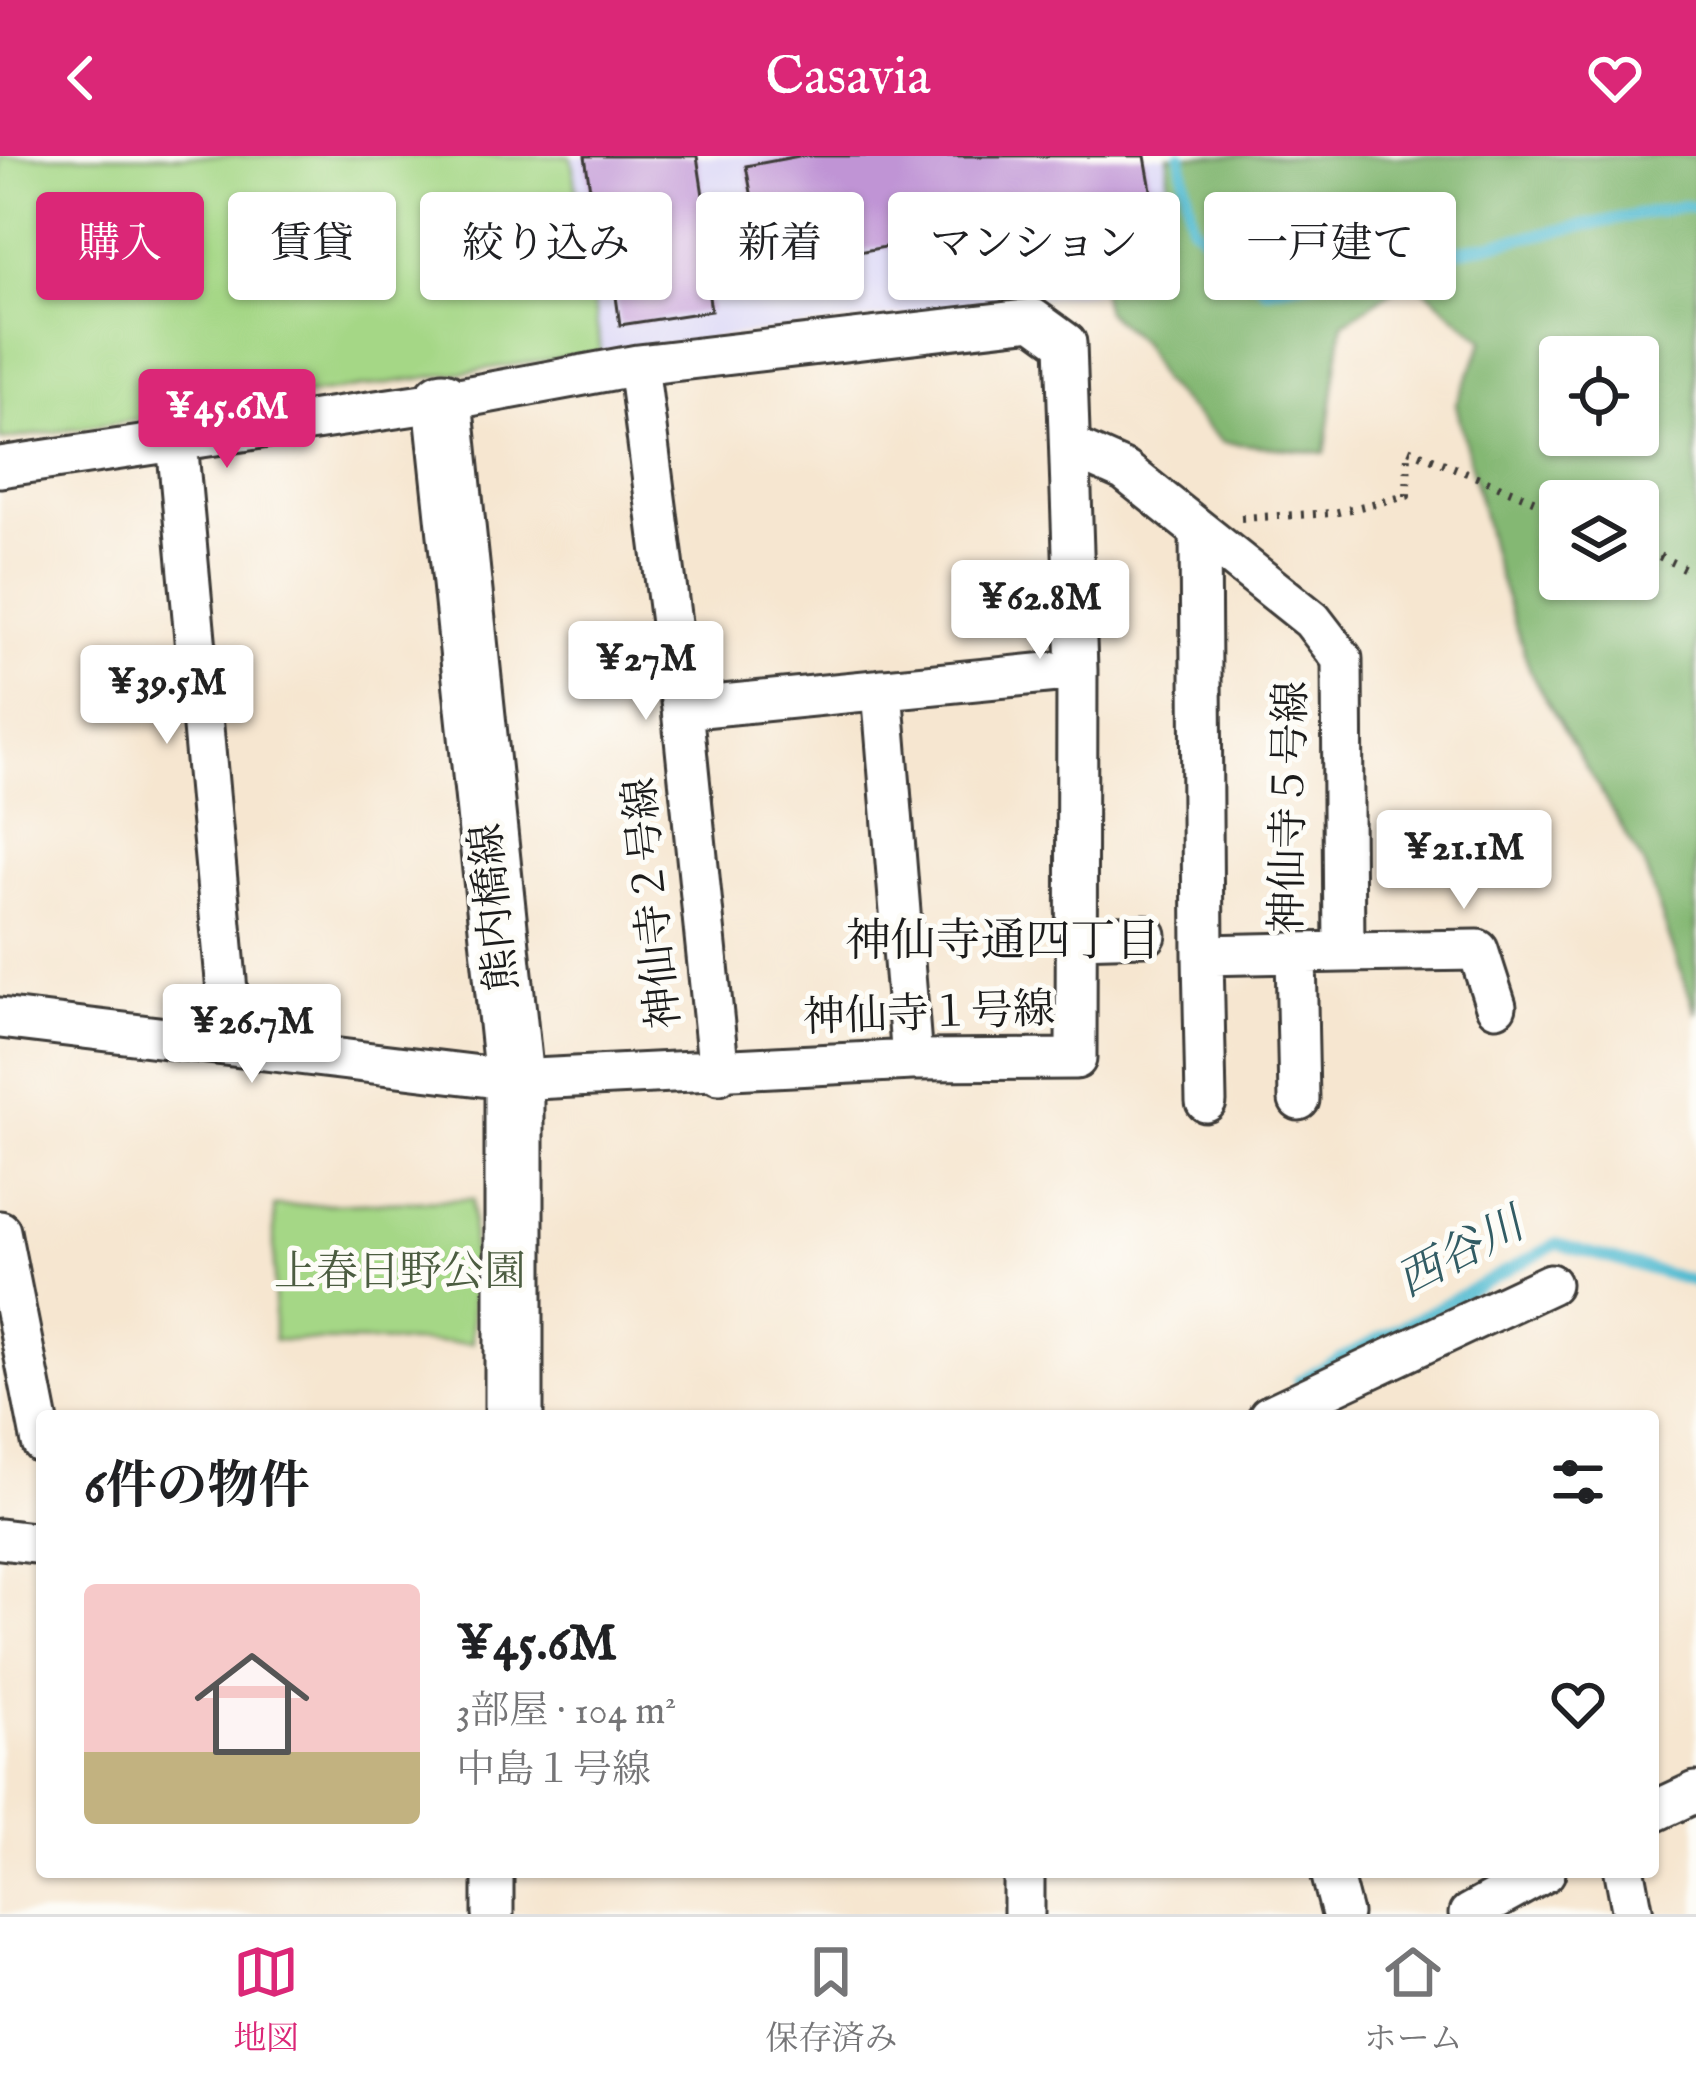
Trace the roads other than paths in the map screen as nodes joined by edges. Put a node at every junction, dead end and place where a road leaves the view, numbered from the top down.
1 (638, 365) junction
2 (443, 400) junction
3 (177, 441) junction
4 (1071, 447) junction
5 (0, 467) edge
6 (1200, 531) junction
7 (1077, 670) junction
8 (882, 689) junction
9 (682, 709) junction
10 (1146, 935) dead end
11 (1076, 938) junction
12 (1344, 952) junction
13 (1296, 953) junction
14 (1203, 956) junction
15 (1496, 1006) dead end
16 (0, 1018) edge
17 (232, 1046) junction
18 (912, 1060) junction
19 (719, 1074) junction
20 (514, 1080) junction
21 (1299, 1100) dead end
22 (1206, 1102) dead end
23 (0, 1231) edge
24 (1550, 1284) dead end
25 (514, 1410) edge
26 (1282, 1410) edge
27 (36, 1413) edge
28 (0, 1539) edge
29 (36, 1543) edge
30 (1696, 1792) edge
31 (1659, 1809) edge
32 (493, 1878) edge
33 (1024, 1878) edge
34 (1333, 1878) edge
35 (1530, 1878) edge
36 (1626, 1878) edge
37 (493, 1914) edge
38 (1024, 1914) edge
39 (1342, 1914) edge
40 (1469, 1914) edge
41 (1633, 1914) edge

1 - 2 street, 神仙寺１号線
1 - 4 street, 神仙寺１号線
1 - 9 street, 神仙寺２号線
2 - 3 street, 神仙寺１号線
2 - 20 street, 熊内橋線
3 - 5 street, 神仙寺１号線
3 - 17 street
4 - 6 street, 神仙寺５号線
4 - 7 street, 神仙寺１号線
6 - 12 street, 神仙寺５号線
6 - 14 street, 神仙寺５号線
7 - 8 street
7 - 11 street, 神仙寺１号線
8 - 9 street
8 - 18 street
9 - 19 street, 神仙寺２号線
10 - 11 street
11 - 18 street, 神仙寺１号線
12 - 13 street, 神仙寺５号線
12 - 15 street
13 - 14 street, 神仙寺５号線
13 - 21 street
14 - 22 street
16 - 17 street, 神仙寺１号線
17 - 20 street, 神仙寺１号線
18 - 19 street, 神仙寺１号線
19 - 20 street, 神仙寺１号線
20 - 25 street, 熊内橋線
23 - 27 street
24 - 26 street
28 - 29 street
30 - 31 street
32 - 37 street
33 - 38 street
34 - 39 street
35 - 40 street
36 - 41 street

